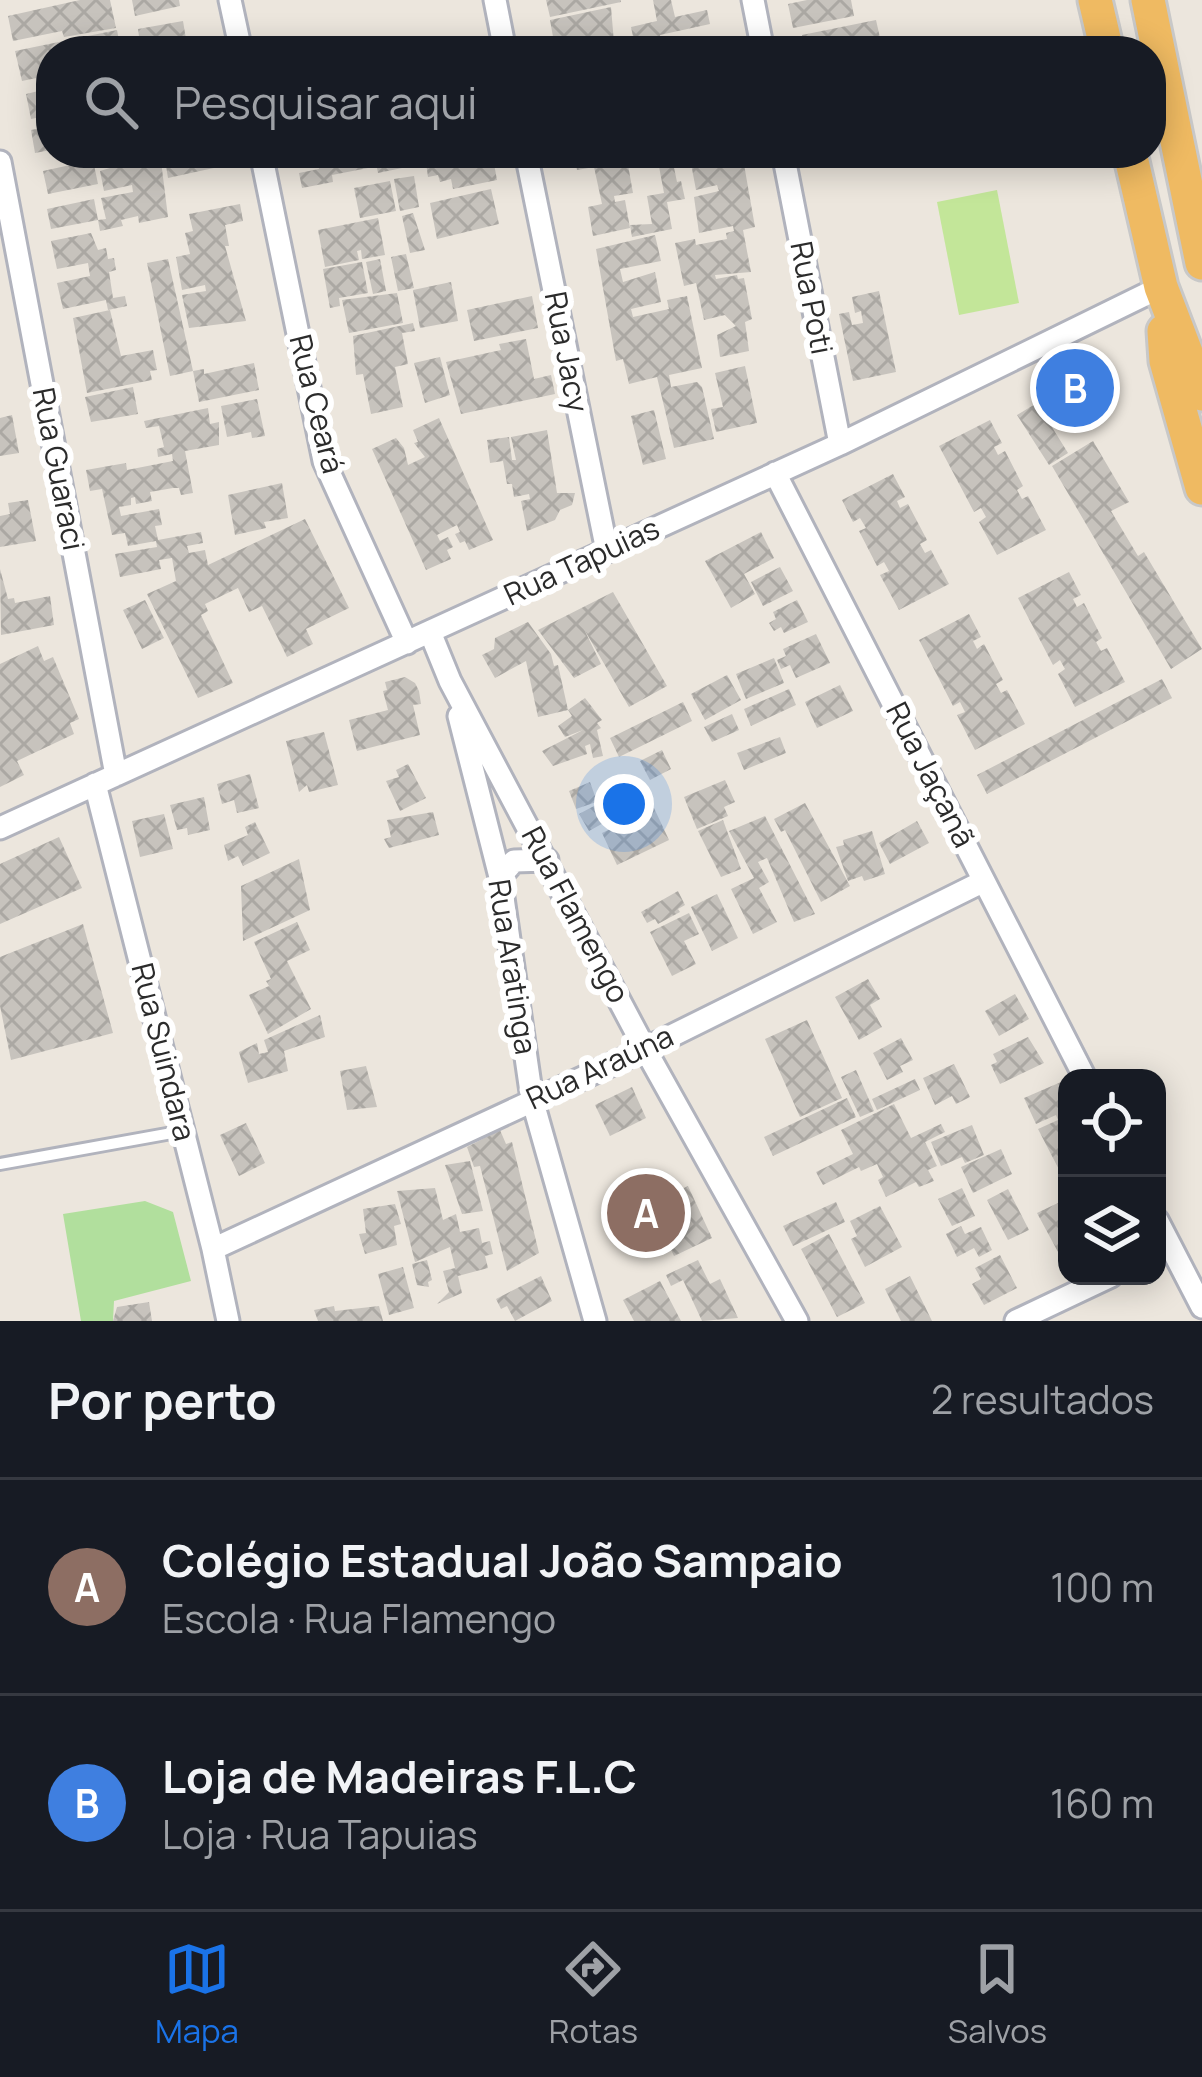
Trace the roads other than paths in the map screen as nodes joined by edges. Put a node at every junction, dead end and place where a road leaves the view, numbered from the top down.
1 (230, 0) edge
2 (495, 0) edge
3 (753, 0) edge
4 (1095, 0) edge
5 (1148, 0) edge
6 (238, 36) edge
7 (502, 36) edge
8 (760, 36) edge
9 (1103, 36) edge
10 (1155, 36) edge
11 (1166, 88) edge
12 (0, 163) edge
13 (264, 168) edge
14 (529, 168) edge
15 (786, 168) edge
16 (1133, 168) edge
17 (1202, 263) edge
18 (1160, 287) junction
19 (1202, 394) edge
20 (840, 444) junction
21 (776, 473) junction
22 (1202, 488) edge
23 (607, 551) junction
24 (430, 632) junction
25 (407, 643) junction
26 (451, 681) junction
27 (106, 780) junction
28 (0, 829) edge
29 (547, 860) junction
30 (500, 877) junction
31 (984, 880) junction
32 (645, 1048) junction
33 (1080, 1069) edge
34 (532, 1099) junction
35 (184, 1131) junction
36 (0, 1164) edge
37 (213, 1249) junction
38 (1166, 1254) edge
39 (1092, 1285) edge
40 (1202, 1307) edge
41 (228, 1321) edge
42 (595, 1321) edge
43 (797, 1321) edge
44 (1016, 1321) edge

1 - 6 street
2 - 7 street
3 - 8 street
4 - 9 highway
5 - 10 highway
11 - 17 highway
12 - 27 street, Rua Guaraci
13 - 25 street, Rua Ceará
14 - 23 street, Rua Jacy
15 - 20 street, Rua Poti
16 - 18 highway
18 - 19 highway
18 - 20 street, Rua Tapuias
18 - 22 highway
20 - 21 street, Rua Tapuias
21 - 23 street, Rua Tapuias
21 - 31 street, Rua Jaçanã
23 - 24 street, Rua Tapuias
24 - 25 street, Rua Tapuias
24 - 26 street, Rua Flamengo
25 - 27 street, Rua Tapuias
26 - 29 street, Rua Flamengo
26 - 30 street, Rua Aratinga
27 - 28 street, Rua Tapuias
27 - 35 street, Rua Suindara
29 - 30 street
29 - 32 street, Rua Flamengo
30 - 34 street, Rua Aratinga
31 - 32 street, Rua Araúna
31 - 33 street, Rua Jaçanã
32 - 34 street, Rua Araúna
32 - 43 street, Rua Flamengo
34 - 37 street, Rua Araúna
34 - 42 street, Rua Aratinga
35 - 36 lane
35 - 37 street, Rua Suindara
37 - 41 street, Rua Suindara
38 - 40 street
39 - 44 street

